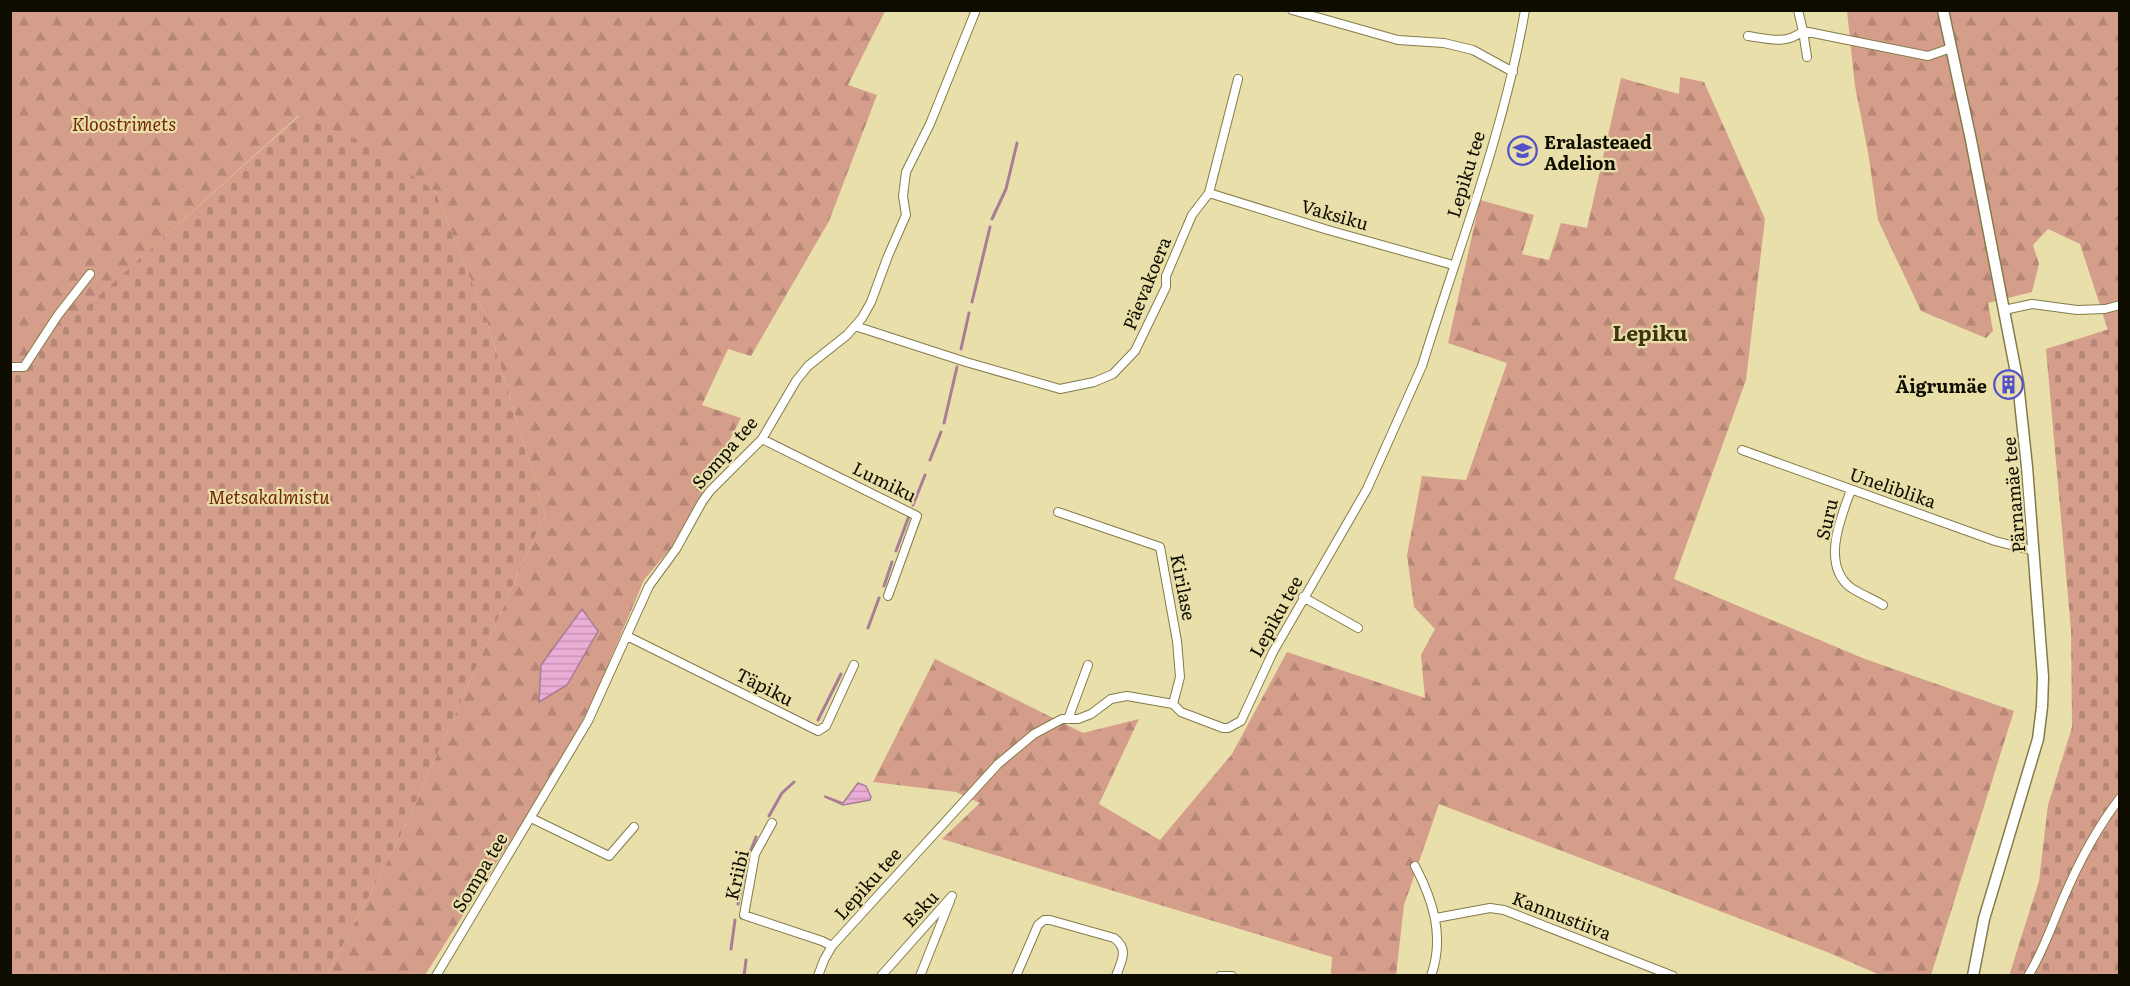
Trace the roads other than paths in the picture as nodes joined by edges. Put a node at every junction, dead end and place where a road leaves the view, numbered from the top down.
1 (976, 10) edge
2 (1292, 10) edge
3 (1525, 10) edge
4 (1798, 10) edge
5 (1943, 10) edge
6 (1803, 31) junction
7 (1748, 36) dead end
8 (1951, 48) junction
9 (1807, 57) dead end
10 (1513, 72) junction
11 (1238, 79) dead end
12 (1209, 193) junction
13 (1453, 265) junction
14 (90, 274) dead end
15 (2120, 305) edge
16 (2004, 310) junction
17 (855, 326) junction
18 (10, 367) edge
19 (762, 439) junction
20 (1742, 450) dead end
21 (1851, 490) junction
22 (1058, 512) dead end
23 (2034, 551) junction
24 (888, 596) dead end
25 (1303, 597) junction
26 (1883, 605) dead end
27 (1358, 628) dead end
28 (627, 636) junction
29 (854, 665) dead end
30 (1088, 665) dead end
31 (1173, 704) junction
32 (1068, 719) junction
33 (2120, 798) edge
34 (531, 818) junction
35 (772, 824) dead end
36 (634, 827) dead end
37 (1415, 866) dead end
38 (1436, 918) junction
39 (832, 946) junction
40 (436, 975) edge
41 (818, 975) edge
42 (881, 975) edge
43 (920, 975) edge
44 (1016, 975) edge
45 (1116, 975) edge
46 (1220, 975) edge
47 (1232, 975) edge
48 (1431, 975) edge
49 (1673, 975) edge
50 (1973, 975) edge
51 (2028, 975) edge

1 - 17 street, Sompa tee
2 - 10 street
3 - 10 street, Lepiku tee
4 - 6 street
5 - 8 main road, Pärnamäe tee
6 - 7 street
6 - 8 street
6 - 9 street
8 - 16 main road, Pärnamäe tee
10 - 13 street, Lepiku tee
11 - 12 street, Päevakoera
12 - 13 street, Vaksiku
12 - 17 street, Päevakoera
13 - 25 street, Lepiku tee
14 - 18 street
15 - 16 street
16 - 23 main road, Pärnamäe tee
17 - 19 street, Sompa tee
19 - 24 street, Lumiku
19 - 28 street, Sompa tee
20 - 21 street, Uneliblika
21 - 23 street, Uneliblika
21 - 26 street, Suru
22 - 31 street, Kirilase
23 - 50 main road, Pärnamäe tee
25 - 27 street
25 - 31 street, Lepiku tee
28 - 29 street, Täpiku
28 - 34 street, Sompa tee
30 - 32 street
31 - 32 street, Lepiku tee
32 - 39 street, Lepiku tee
33 - 51 street
34 - 36 street
34 - 40 street, Sompa tee
35 - 39 street, Kriibi
37 - 38 street
38 - 48 street
38 - 49 street, Kannustiiva
39 - 41 street, Lepiku tee
42 - 43 street, Esku
44 - 45 street
46 - 47 street

